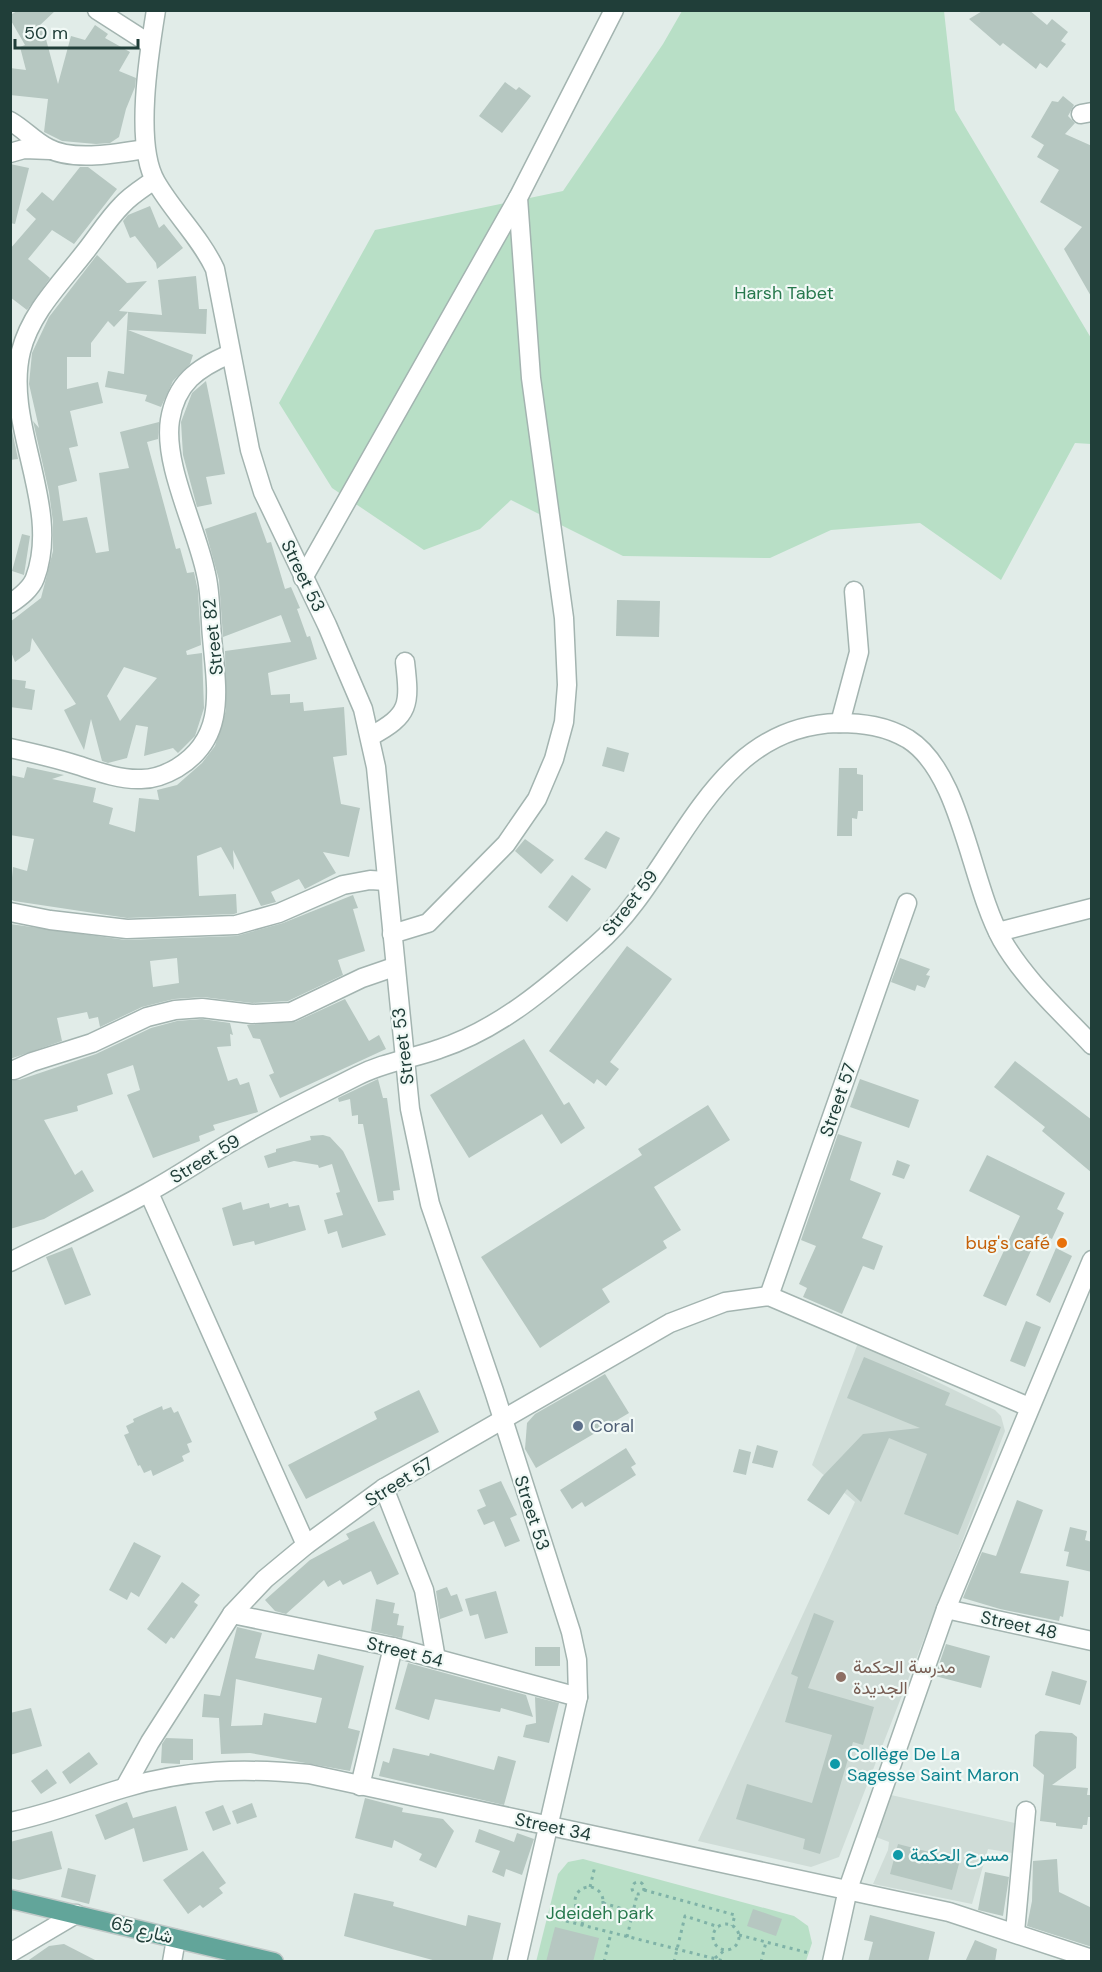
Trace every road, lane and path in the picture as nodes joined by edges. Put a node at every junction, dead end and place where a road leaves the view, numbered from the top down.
1 (97, 10) edge
2 (156, 10) edge
3 (614, 10) edge
4 (150, 44) junction
5 (10, 121) edge
6 (145, 149) junction
7 (50, 150) junction
8 (10, 153) edge
9 (154, 180) junction
10 (518, 198) junction
11 (230, 354) junction
12 (303, 578) junction
13 (854, 591) dead end
14 (10, 604) edge
15 (405, 662) dead end
16 (840, 723) junction
17 (370, 736) junction
18 (10, 748) edge
19 (386, 881) junction
20 (907, 903) dead end
21 (1092, 908) edge
22 (10, 912) edge
23 (998, 932) junction
24 (392, 934) junction
25 (394, 967) junction
26 (1092, 1045) edge
27 (404, 1058) junction
28 (14, 1070) dead end
29 (149, 1192) junction
30 (1092, 1260) edge
31 (10, 1262) edge
32 (769, 1296) junction
33 (1029, 1407) junction
34 (502, 1421) junction
35 (384, 1488) junction
36 (306, 1545) junction
37 (946, 1609) junction
38 (232, 1614) junction
39 (1092, 1641) edge
40 (393, 1647) junction
41 (436, 1659) junction
42 (578, 1696) junction
43 (360, 1786) junction
44 (125, 1787) junction
45 (1026, 1811) dead end
46 (10, 1822) edge
47 (549, 1826) junction
48 (595, 1866) dead end
49 (590, 1887) junction
50 (849, 1889) junction
51 (644, 1890) junction
52 (637, 1894) junction
53 (10, 1899) edge
54 (603, 1903) junction
55 (633, 1912) junction
56 (76, 1914) junction
57 (585, 1914) junction
58 (566, 1921) dead end
59 (582, 1926) junction
60 (732, 1926) junction
61 (719, 1927) junction
62 (1015, 1932) junction
63 (611, 1933) junction
64 (738, 1934) junction
65 (627, 1937) junction
66 (176, 1939) junction
67 (766, 1942) junction
68 (677, 1949) junction
69 (725, 1950) junction
70 (10, 1953) edge
71 (808, 1953) dead end
72 (714, 1958) junction
73 (1092, 1959) edge
74 (722, 1961) edge
75 (172, 1962) edge
76 (274, 1962) edge
77 (517, 1962) edge
78 (604, 1962) edge
79 (674, 1962) edge
80 (728, 1962) edge
81 (761, 1962) edge
82 (831, 1962) edge

1 - 4 street
2 - 4 street, Street 53
3 - 10 street
4 - 6 street, Street 53
5 - 7 street
6 - 7 street
6 - 9 street, Street 53
7 - 8 street
9 - 11 street, Street 53
9 - 14 street
10 - 12 street
10 - 24 street
11 - 12 street, Street 53
11 - 18 street, Street 82
12 - 17 street, Street 53
13 - 16 street
15 - 17 street
16 - 23 street, Street 59
16 - 27 street, Street 59
17 - 19 street, Street 53
19 - 22 street
19 - 24 street, Street 53
20 - 32 street, Street 57
21 - 23 street
23 - 26 street, Street 59
24 - 25 street, Street 53
25 - 27 street, Street 53
25 - 28 street
27 - 29 street, Street 59
27 - 34 street, Street 53
29 - 31 street, Street 59
29 - 36 street
30 - 33 street
32 - 33 street
32 - 34 street, Street 57
33 - 37 street
34 - 35 street, Street 57
34 - 42 street, Street 53
35 - 36 street, Street 57
35 - 41 street
36 - 38 street, Street 57
37 - 39 street, Street 48
37 - 50 street
38 - 40 street, Street 54
38 - 44 street, Street 57
40 - 41 street, Street 54
40 - 43 street
41 - 42 street, Street 54
42 - 47 street, Street 53
43 - 44 street, Street 34
43 - 47 street, Street 34
44 - 46 street, Street 34
45 - 62 street
47 - 50 street, Street 34
47 - 77 street, Street 53
48 - 49 path
49 - 54 path
49 - 57 path
50 - 62 street, Street 34
50 - 82 street
51 - 52 path
51 - 52 path
51 - 60 path
52 - 55 path
53 - 56 main road, شارع 65
54 - 55 path
54 - 57 path
55 - 65 path
56 - 66 main road, شارع 65
56 - 70 street
57 - 59 path
58 - 59 path
59 - 63 path
60 - 61 path
60 - 64 path
61 - 68 path
61 - 69 path
62 - 73 street, Street 34
63 - 65 path
63 - 78 path
64 - 67 path
64 - 69 path
65 - 68 path
66 - 75 street
66 - 76 main road, شارع 65
67 - 71 path
67 - 81 path
68 - 72 path
68 - 79 path
69 - 72 path
69 - 74 path
72 - 74 path
74 - 80 path

